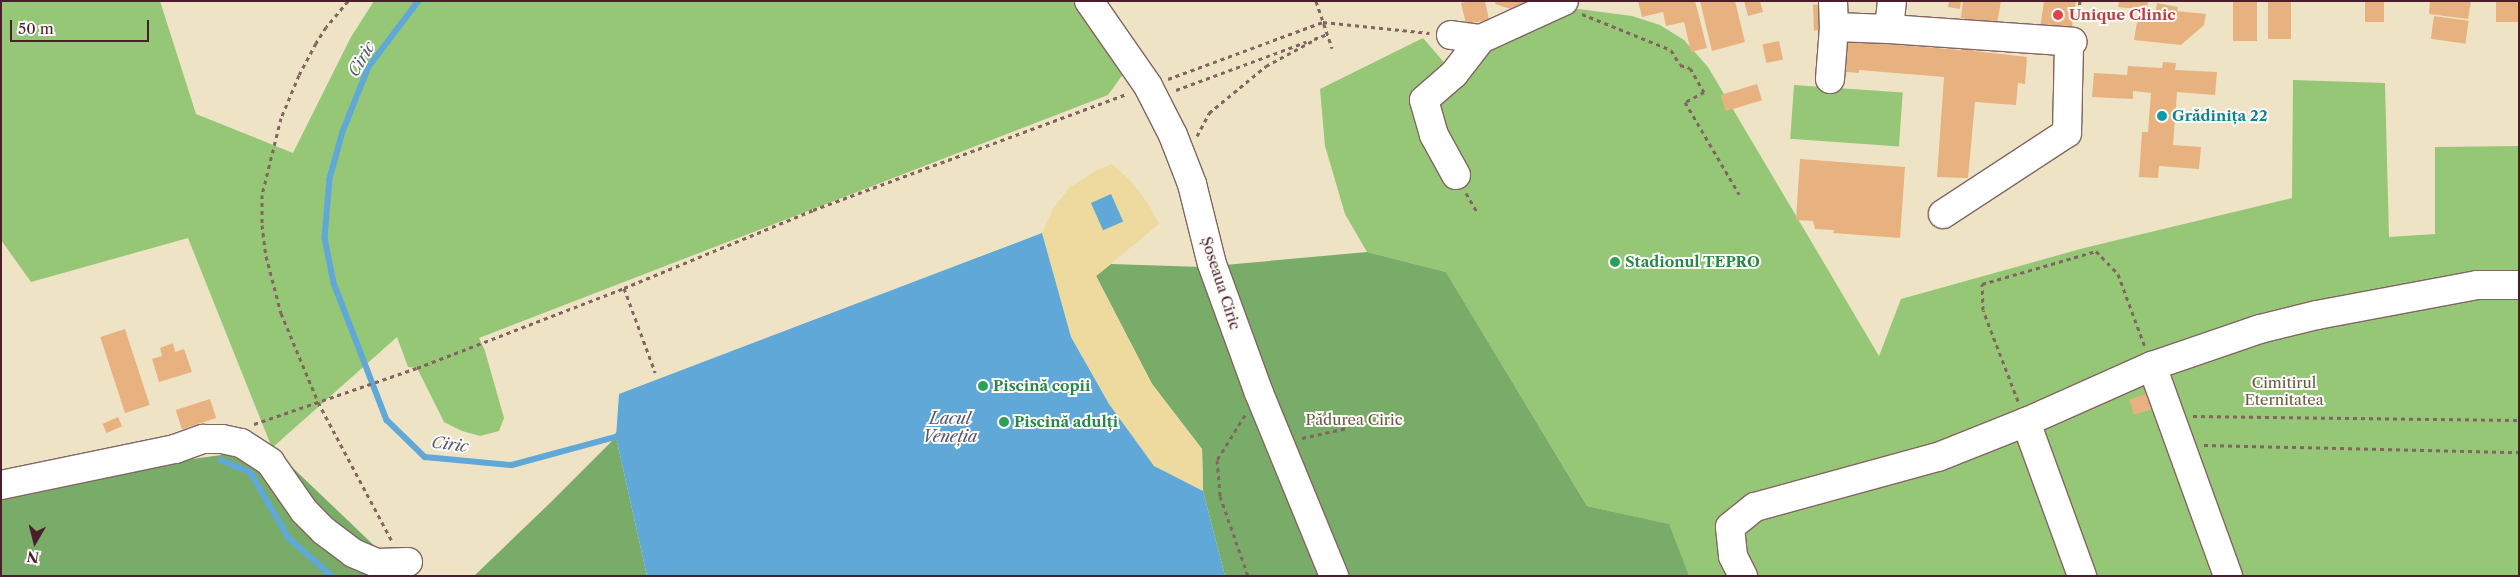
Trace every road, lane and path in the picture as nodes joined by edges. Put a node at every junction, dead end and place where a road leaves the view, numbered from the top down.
1 (348, 1) edge
2 (1089, 1) edge
3 (1316, 1) edge
4 (1892, 1) edge
5 (1570, 6) edge
6 (1834, 14) edge
7 (1323, 22) junction
8 (1890, 29) junction
9 (1328, 34) junction
10 (1451, 35) joint
11 (1316, 39) junction
12 (1481, 39) junction
13 (1332, 48) dead end
14 (1173, 77) dead end
15 (1830, 79) dead end
16 (1144, 95) junction
17 (1185, 167) junction
18 (1456, 175) dead end
19 (1739, 194) dead end
20 (1943, 214) dead end
21 (2519, 285) edge
22 (624, 288) junction
23 (2152, 366) junction
24 (655, 372) dead end
25 (1259, 394) junction
26 (318, 402) junction
27 (2170, 415) junction
28 (2519, 420) edge
29 (2026, 422) junction
30 (251, 425) dead end
31 (1348, 428) dead end
32 (1279, 443) junction
33 (2180, 445) junction
34 (2519, 452) edge
35 (1, 485) edge
36 (408, 562) joint
37 (1248, 576) edge
38 (1334, 576) edge
39 (1743, 576) edge
40 (2082, 576) edge
41 (2228, 576) edge

1 - 26 path
2 - 16 street, Șoseaua Ciric
3 - 7 path
4 - 8 street
5 - 12 street
5 - 19 path
6 - 8 street
6 - 15 street
7 - 9 path
7 - 10 path
7 - 14 path
8 - 20 street
9 - 11 path
9 - 13 path
10 - 12 street
11 - 16 path
11 - 17 path
12 - 18 street
16 - 17 street, Șoseaua Ciric
16 - 22 path
17 - 25 street, Șoseaua Ciric
21 - 23 street
22 - 24 path
22 - 26 path
23 - 27 street
23 - 29 street
23 - 29 path
25 - 32 street, Șoseaua Ciric
25 - 37 path
26 - 30 path
26 - 36 path
27 - 28 path
27 - 33 street
29 - 39 street
29 - 40 street
31 - 32 path
32 - 38 street, Șoseaua Ciric
33 - 34 path
33 - 41 street
35 - 36 street

